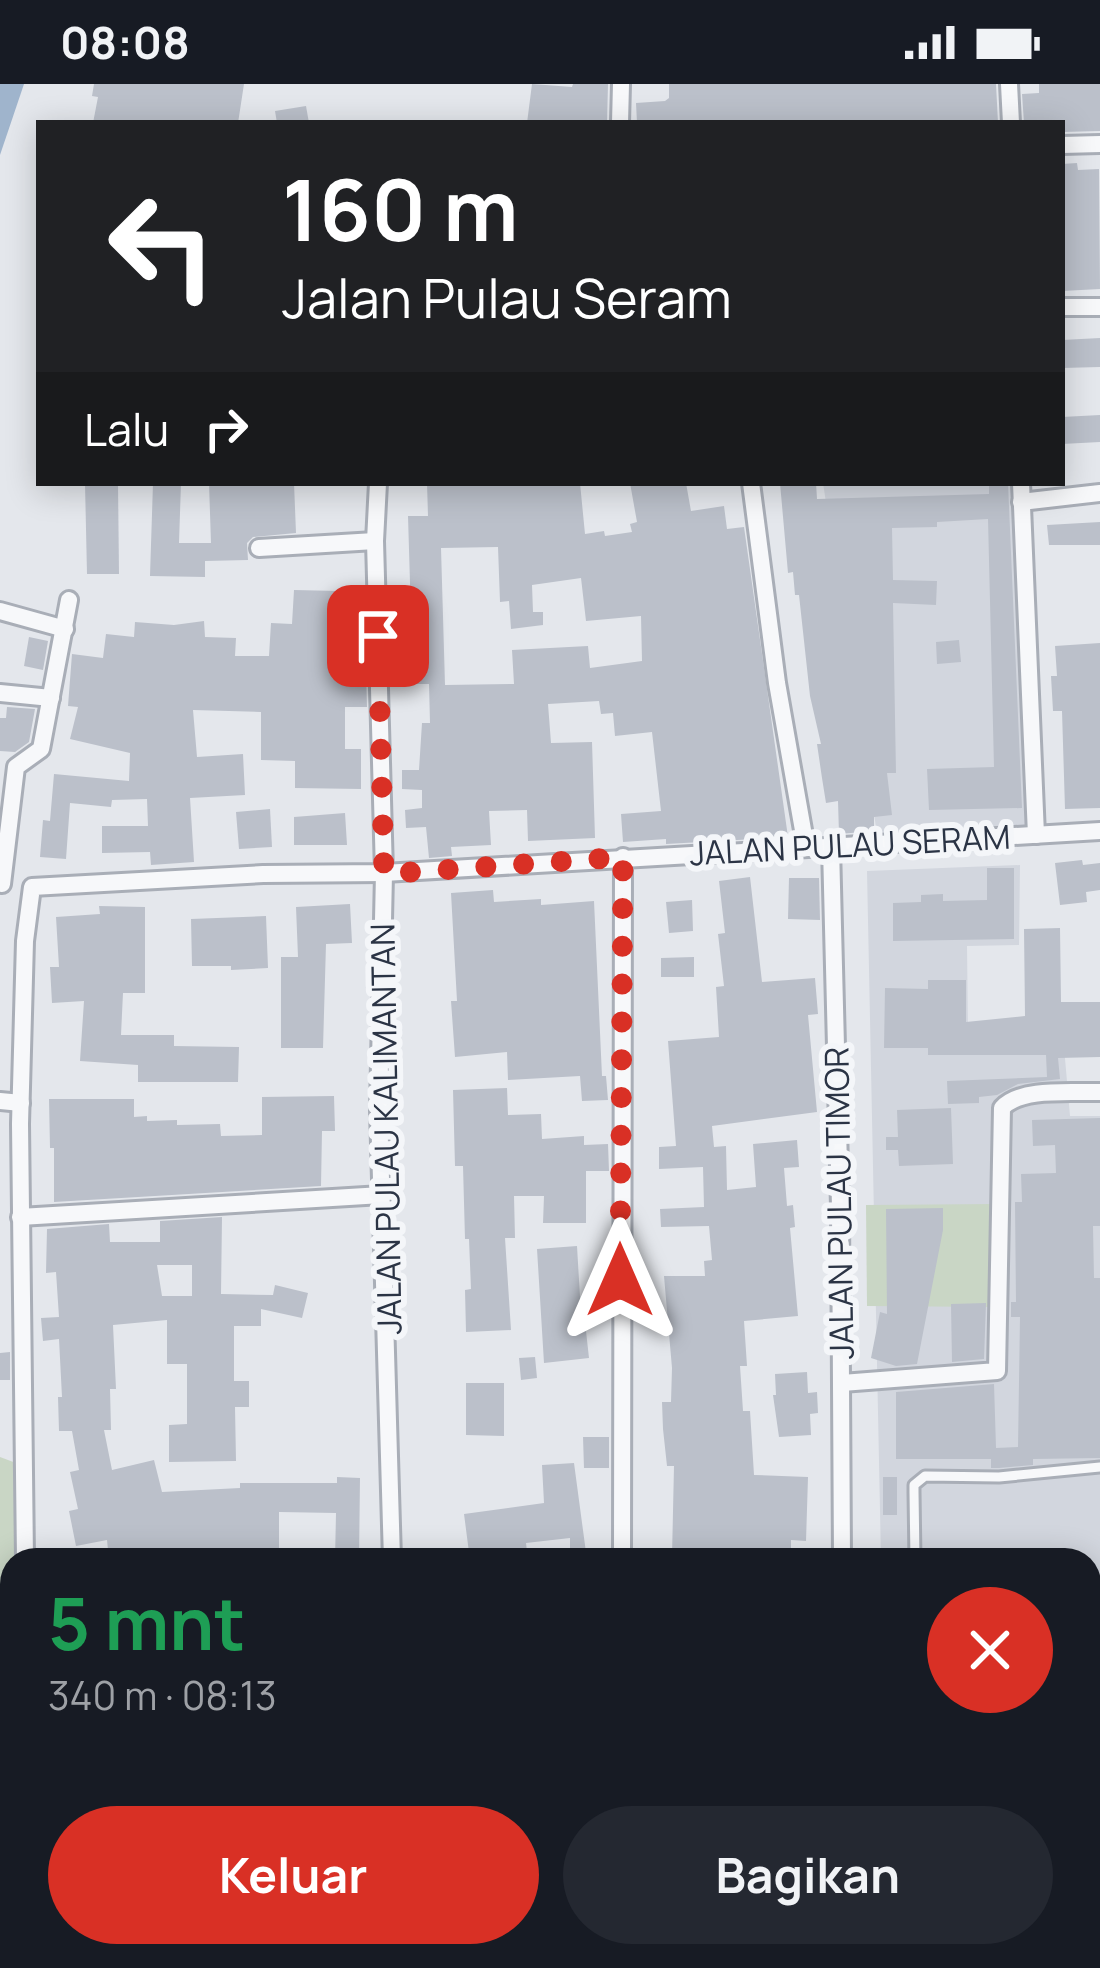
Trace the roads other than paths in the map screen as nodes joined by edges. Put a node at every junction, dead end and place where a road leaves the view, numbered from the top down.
1 (621, 84) edge
2 (1009, 84) edge
3 (620, 120) edge
4 (1011, 120) edge
5 (1100, 144) edge
6 (1065, 145) edge
7 (1100, 307) edge
8 (1065, 308) edge
9 (378, 486) edge
10 (751, 486) edge
11 (1021, 492) edge
12 (1100, 493) edge
13 (375, 541) junction
14 (259, 548) dead end
15 (69, 600) dead end
16 (0, 611) edge
17 (65, 628) junction
18 (0, 694) edge
19 (51, 698) junction
20 (1100, 831) edge
21 (1036, 835) junction
22 (806, 847) junction
23 (830, 847) junction
24 (623, 857) junction
25 (384, 874) junction
26 (1, 884) edge
27 (32, 887) junction
28 (1100, 1092) edge
29 (0, 1101) edge
30 (21, 1103) junction
31 (382, 1195) junction
32 (20, 1216) junction
33 (842, 1383) junction
34 (0, 1438) edge
35 (21, 1448) junction
36 (1100, 1467) edge
37 (25, 1548) edge
38 (392, 1548) edge
39 (622, 1548) edge
40 (842, 1548) edge
41 (915, 1548) edge

1 - 3 street
2 - 4 street
5 - 6 street
7 - 8 street
9 - 13 street, JALAN PULAU KALIMANTAN
10 - 22 street
11 - 12 street
11 - 21 street
13 - 14 street
13 - 25 street, JALAN PULAU KALIMANTAN
15 - 17 street
16 - 17 street
17 - 19 street
18 - 19 street
19 - 26 street
20 - 21 street, JALAN PULAU SERAM
21 - 23 street, JALAN PULAU SERAM
22 - 23 street, JALAN PULAU SERAM
22 - 24 street, JALAN PULAU SERAM
23 - 33 street, JALAN PULAU TIMOR
24 - 25 street, JALAN PULAU SERAM
24 - 39 street
25 - 27 street, JALAN PULAU SERAM
25 - 31 street, JALAN PULAU KALIMANTAN
26 - 27 street, JALAN PULAU SERAM
27 - 30 street
28 - 33 street
29 - 30 street
30 - 32 street
31 - 32 street
31 - 38 street, JALAN PULAU KALIMANTAN
32 - 35 street
33 - 40 street, JALAN PULAU TIMOR
34 - 35 street
35 - 37 street
36 - 41 lane

